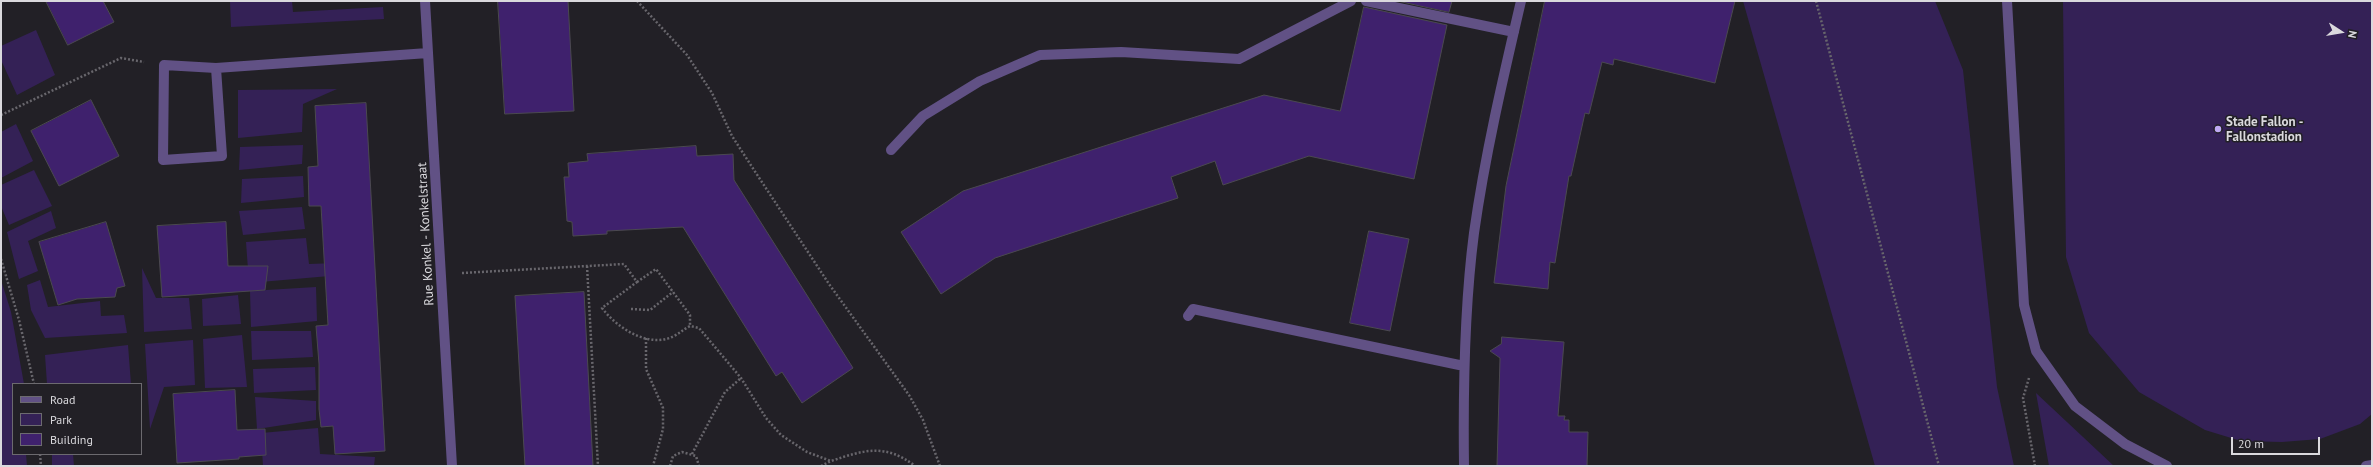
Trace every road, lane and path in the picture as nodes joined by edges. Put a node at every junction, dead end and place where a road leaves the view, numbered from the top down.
1 (425, 1) edge
2 (637, 1) edge
3 (1351, 1) edge
4 (1366, 1) edge
5 (1521, 1) edge
6 (1816, 1) edge
7 (2007, 1) edge
8 (1514, 32) junction
9 (428, 53) junction
10 (164, 65) junction
11 (216, 68) junction
12 (1, 116) edge
13 (891, 150) dead end
14 (1, 259) edge
15 (587, 266) junction
16 (441, 274) junction
17 (637, 282) junction
18 (673, 292) junction
19 (631, 309) dead end
20 (1188, 316) dead end
21 (690, 326) junction
22 (646, 338) junction
23 (2036, 351) junction
24 (1464, 366) junction
25 (741, 378) junction
26 (34, 383) edge
27 (692, 454) junction
28 (40, 455) edge
29 (831, 461) junction
30 (2372, 464) edge
31 (2162, 465) edge
32 (41, 466) edge
33 (452, 466) edge
34 (598, 466) edge
35 (653, 466) edge
36 (670, 466) edge
37 (699, 466) edge
38 (821, 466) edge
39 (915, 466) edge
40 (940, 466) edge
41 (1464, 466) edge
42 (1939, 466) edge
43 (2035, 466) edge
44 (2366, 466) edge

1 - 9 street, Rue Konkel - Konkelstraat
2 - 40 path
3 - 13 street
4 - 8 street
5 - 8 street
6 - 42 path
7 - 23 street
8 - 24 street
9 - 11 street
9 - 16 street, Rue Konkel - Konkelstraat
10 - 11 street
10 - 11 street
10 - 12 path
14 - 26 path
15 - 16 path
15 - 17 path
15 - 34 path
16 - 33 street, Rue Konkel - Konkelstraat
17 - 18 path
17 - 22 path
18 - 19 path
18 - 21 path
20 - 24 street
21 - 22 path
21 - 25 path
22 - 35 path
23 - 31 street
23 - 43 path
24 - 41 street
25 - 27 path
25 - 29 path
27 - 36 path
27 - 37 path
28 - 32 path
29 - 38 path
29 - 39 path
30 - 44 street

